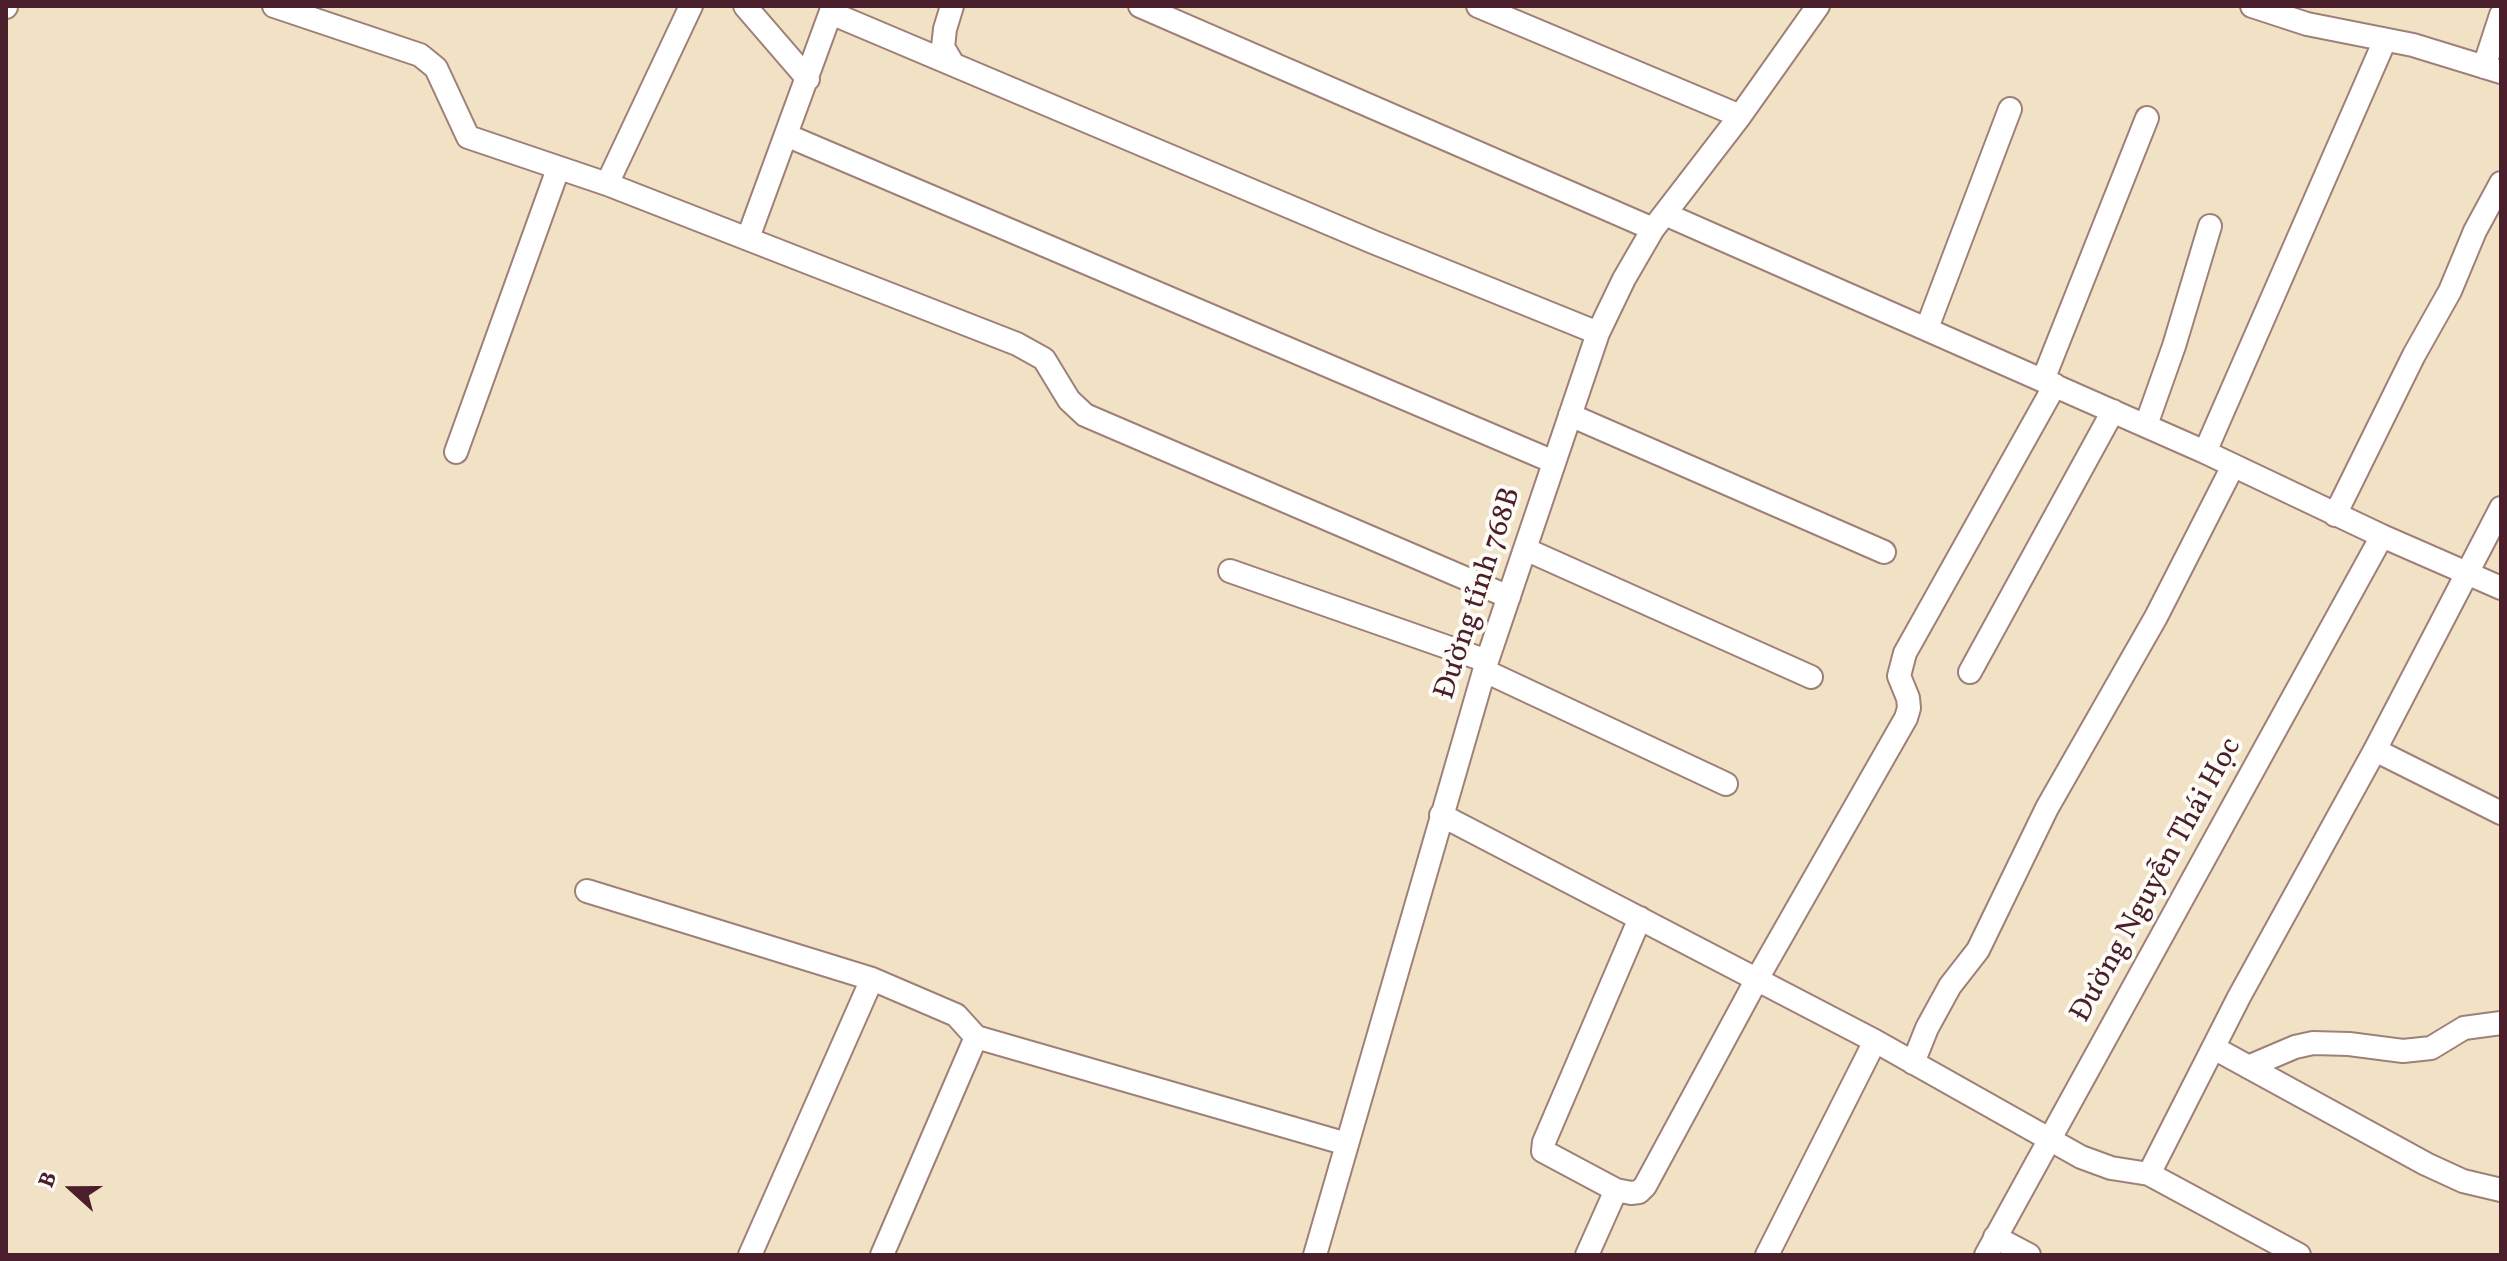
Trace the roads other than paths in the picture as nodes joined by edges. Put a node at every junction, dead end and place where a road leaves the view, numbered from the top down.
1 (274, 6) edge
2 (691, 6) edge
3 (745, 6) edge
4 (952, 6) edge
5 (1478, 6) edge
6 (1818, 6) edge
7 (2252, 6) edge
8 (832, 9) edge
9 (1153, 9) edge
10 (2501, 15) edge
11 (2385, 40) junction
12 (953, 64) junction
13 (2492, 69) edge
14 (808, 79) junction
15 (2010, 109) dead end
16 (1740, 116) junction
17 (2147, 118) dead end
18 (786, 135) junction
19 (558, 169) junction
20 (2501, 183) edge
21 (607, 184) junction
22 (1659, 222) junction
23 (2210, 226) dead end
24 (748, 238) junction
25 (1927, 328) junction
26 (1598, 333) junction
27 (2049, 383) junction
28 (2113, 411) junction
29 (1570, 415) junction
30 (2146, 425) junction
31 (456, 452) dead end
32 (2205, 452) junction
33 (1554, 462) junction
34 (2233, 466) junction
35 (2501, 508) edge
36 (2335, 515) junction
37 (2382, 536) junction
38 (1525, 549) junction
39 (1884, 552) dead end
40 (1230, 571) dead end
41 (2467, 574) junction
42 (2501, 588) edge
43 (1509, 597) junction
44 (1486, 666) junction
45 (1970, 672) dead end
46 (1811, 677) dead end
47 (2375, 750) junction
48 (1726, 784) dead end
49 (2501, 813) edge
50 (1441, 815) junction
51 (587, 891) dead end
52 (1640, 918) junction
53 (872, 979) junction
54 (1757, 979) junction
55 (2501, 1023) edge
56 (976, 1037) junction
57 (1875, 1041) junction
58 (2214, 1048) junction
59 (1913, 1063) junction
60 (2248, 1067) junction
61 (2047, 1140) junction
62 (1347, 1144) junction
63 (2149, 1174) junction
64 (1616, 1190) junction
65 (2501, 1190) edge
66 (1990, 1246) edge
67 (750, 1255) edge
68 (882, 1255) edge
69 (1315, 1255) edge
70 (1587, 1255) edge
71 (1767, 1255) edge
72 (2029, 1255) edge
73 (2299, 1255) edge

1 - 19 street
2 - 21 street
3 - 14 street
4 - 12 street
5 - 16 street
6 - 16 street, Đường tỉnh 768B
7 - 11 street
8 - 12 street
8 - 14 street
9 - 22 street
10 - 13 street
11 - 13 street
11 - 32 street
12 - 26 street
14 - 18 street
15 - 25 street
16 - 22 street, Đường tỉnh 768B
17 - 27 street
18 - 24 street
18 - 33 street
19 - 21 street
19 - 31 street
20 - 36 street
21 - 24 street
22 - 25 street
22 - 26 street, Đường tỉnh 768B
23 - 30 street
24 - 43 street
25 - 27 street
26 - 29 street, Đường tỉnh 768B
27 - 28 street
27 - 54 street
28 - 30 street
28 - 45 street
29 - 33 street, Đường tỉnh 768B
29 - 39 street
30 - 32 street
32 - 34 street
33 - 38 street, Đường tỉnh 768B
34 - 36 street
34 - 59 street
35 - 41 street
36 - 37 street
37 - 41 street
37 - 61 street, Đường Nguyễn Thái Học
38 - 43 street, Đường tỉnh 768B
38 - 46 street
40 - 44 street
41 - 42 street
41 - 47 street
43 - 44 street, Đường tỉnh 768B
44 - 48 street
44 - 50 street, Đường tỉnh 768B
47 - 49 street
47 - 58 street
50 - 52 street
50 - 62 street, Đường tỉnh 768B
51 - 53 street
52 - 54 street
52 - 64 street
53 - 56 street
53 - 67 street
54 - 57 street
54 - 64 street
55 - 60 street
56 - 62 street
56 - 68 street
57 - 59 street
57 - 71 street
58 - 60 street
58 - 63 street
59 - 61 street
60 - 65 street
61 - 63 street
61 - 66 street, Đường Nguyễn Thái Học
62 - 69 street, Đường tỉnh 768B
63 - 73 street
64 - 70 street
66 - 72 street

